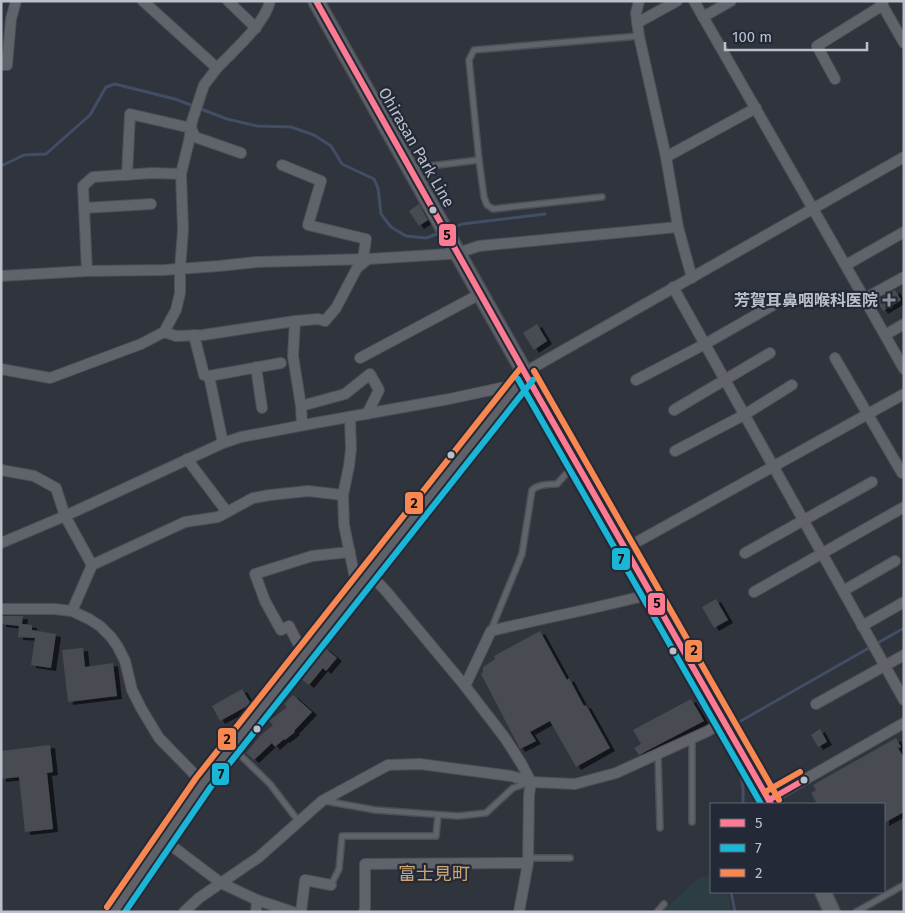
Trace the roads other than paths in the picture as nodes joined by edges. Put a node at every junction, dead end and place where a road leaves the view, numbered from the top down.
1 (16, 1) edge
2 (143, 1) edge
3 (228, 1) edge
4 (270, 1) edge
5 (316, 1) edge
6 (639, 1) edge
7 (676, 1) edge
8 (694, 1) edge
9 (731, 1) edge
10 (881, 3) edge
11 (703, 17) junction
12 (637, 23) junction
13 (256, 28) junction
14 (639, 36) junction
15 (904, 43) edge
16 (1, 64) edge
17 (217, 68) junction
18 (834, 79) dead end
19 (756, 108) junction
20 (191, 128) junction
21 (241, 153) dead end
22 (666, 157) junction
23 (904, 157) edge
24 (479, 160) junction
25 (282, 165) dead end
26 (409, 168) junction
27 (181, 174) junction
28 (128, 175) junction
29 (602, 197) dead end
30 (151, 204) dead end
31 (84, 208) junction
32 (814, 209) junction
33 (678, 227) junction
34 (904, 232) edge
35 (458, 253) junction
36 (365, 259) junction
37 (846, 266) junction
38 (180, 269) junction
39 (86, 271) junction
40 (1, 276) edge
41 (904, 277) edge
42 (692, 278) junction
43 (673, 287) junction
44 (480, 294) junction
45 (864, 299) junction
46 (775, 304) dead end
47 (295, 321) junction
48 (904, 324) edge
49 (164, 332) junction
50 (194, 335) junction
51 (885, 335) junction
52 (705, 344) junction
53 (770, 354) dead end
54 (360, 358) dead end
55 (835, 358) dead end
56 (281, 363) dead end
57 (256, 368) junction
58 (904, 368) edge
59 (1, 369) edge
60 (209, 376) junction
61 (636, 380) dead end
62 (725, 380) junction
63 (522, 382) junction
64 (792, 385) dead end
65 (904, 394) edge
66 (301, 406) junction
67 (262, 408) dead end
68 (674, 410) dead end
69 (367, 414) junction
70 (744, 414) junction
71 (868, 414) junction
72 (350, 417) junction
73 (302, 425) junction
74 (223, 443) junction
75 (675, 451) dead end
76 (187, 459) junction
77 (576, 463) junction
78 (773, 467) junction
79 (1, 470) edge
80 (902, 473) dead end
81 (872, 482) dead end
82 (343, 495) junction
83 (904, 507) edge
84 (227, 512) junction
85 (65, 516) junction
86 (803, 520) junction
87 (1, 543) edge
88 (626, 548) junction
89 (350, 552) junction
90 (745, 553) dead end
91 (822, 553) junction
92 (895, 561) dead end
93 (92, 565) junction
94 (369, 573) junction
95 (357, 588) junction
96 (844, 591) junction
97 (754, 592) dead end
98 (651, 594) junction
99 (904, 602) edge
100 (1, 609) edge
101 (72, 611) junction
102 (862, 626) junction
103 (491, 630) junction
104 (304, 654) junction
105 (904, 655) edge
106 (884, 666) junction
107 (465, 686) junction
108 (904, 700) edge
109 (816, 704) dead end
110 (724, 722) junction
111 (904, 723) edge
112 (692, 738) junction
113 (231, 747) junction
114 (658, 754) junction
115 (530, 782) junction
116 (203, 783) junction
117 (322, 801) junction
118 (770, 802) edge
119 (438, 815) junction
120 (299, 822) junction
121 (692, 822) dead end
122 (660, 828) dead end
123 (164, 840) junction
124 (570, 858) dead end
125 (528, 861) junction
126 (221, 883) junction
127 (331, 885) joint
128 (904, 885) edge
129 (823, 893) edge
130 (257, 900) junction
131 (664, 904) dead end
132 (114, 912) edge
133 (184, 912) edge
134 (256, 912) edge
135 (293, 912) edge
136 (301, 912) edge
137 (364, 912) edge
138 (519, 912) edge
139 (657, 912) edge
140 (832, 912) edge
141 (856, 912) edge

1 - 16 street
2 - 17 street
3 - 13 street
4 - 13 street
5 - 26 main road, Ohirasan Park Line
6 - 12 street
7 - 12 street
8 - 11 street
9 - 11 street
10 - 15 street
10 - 18 street
11 - 19 street
12 - 14 street
13 - 17 street
14 - 22 street
14 - 24 lane
17 - 20 street
19 - 22 street
19 - 32 street
20 - 21 street
20 - 27 street
20 - 28 street
22 - 33 street
23 - 32 street
24 - 26 lane
24 - 29 lane
25 - 36 street
26 - 35 main road, Ohirasan Park Line
27 - 28 street
27 - 38 street
28 - 31 street
30 - 31 street
31 - 39 street
32 - 37 street
32 - 42 street
33 - 35 street
33 - 42 street
34 - 37 street
35 - 36 street
35 - 44 main road, Ohirasan Park Line
36 - 38 street
36 - 47 street
37 - 45 street
38 - 39 street
38 - 49 street
39 - 40 street
41 - 45 street
42 - 43 street
43 - 52 street
43 - 63 street
44 - 54 street
44 - 63 main road, Ohirasan Park Line
45 - 51 street
46 - 52 street
47 - 50 street
47 - 66 street
48 - 51 street
49 - 50 street
49 - 59 street
50 - 60 street
51 - 58 street
52 - 61 street
52 - 62 street
53 - 62 street
55 - 71 street
56 - 57 street
57 - 60 street
57 - 67 street
60 - 74 street
62 - 68 street
62 - 70 street
63 - 69 street
63 - 77 main road, Ohirasan Park Line
63 - 94 main road
64 - 70 street
65 - 71 street
66 - 69 street
66 - 73 street
69 - 72 street
70 - 75 street
70 - 78 street
71 - 78 street
71 - 80 street
72 - 73 street
72 - 82 street
73 - 74 street
74 - 76 street
76 - 84 street
76 - 85 street
77 - 88 main road, Ohirasan Park Line
77 - 103 lane
78 - 86 street
78 - 88 street
79 - 85 street
81 - 86 street
82 - 84 street
82 - 89 street
83 - 91 street
84 - 93 street
85 - 87 street
85 - 93 street
86 - 90 street
86 - 91 street
88 - 98 main road, Ohirasan Park Line
89 - 95 street
89 - 104 street
91 - 96 street
91 - 97 street
92 - 96 street
93 - 101 street
94 - 95 main road
94 - 107 street
95 - 104 main road
96 - 102 street
98 - 103 street
98 - 110 main road, Ohirasan Park Line
99 - 102 street
100 - 101 street
101 - 116 street
102 - 106 street
103 - 107 street
104 - 113 main road
105 - 106 street
106 - 108 street
106 - 109 street
107 - 115 street
110 - 112 street
110 - 118 main road, Ohirasan Park Line
111 - 118 street
112 - 114 street
112 - 121 lane
113 - 116 main road
113 - 120 lane
114 - 115 street
114 - 122 lane
115 - 117 street
115 - 119 lane
115 - 125 street
116 - 123 main road
117 - 119 lane
117 - 120 street
119 - 127 lane
120 - 126 street
123 - 126 street
123 - 132 main road
124 - 125 lane
125 - 137 street
125 - 138 street
126 - 130 street
126 - 133 street
127 - 136 street
128 - 141 lane
129 - 140 main road
130 - 134 street
130 - 135 street
131 - 139 lane

